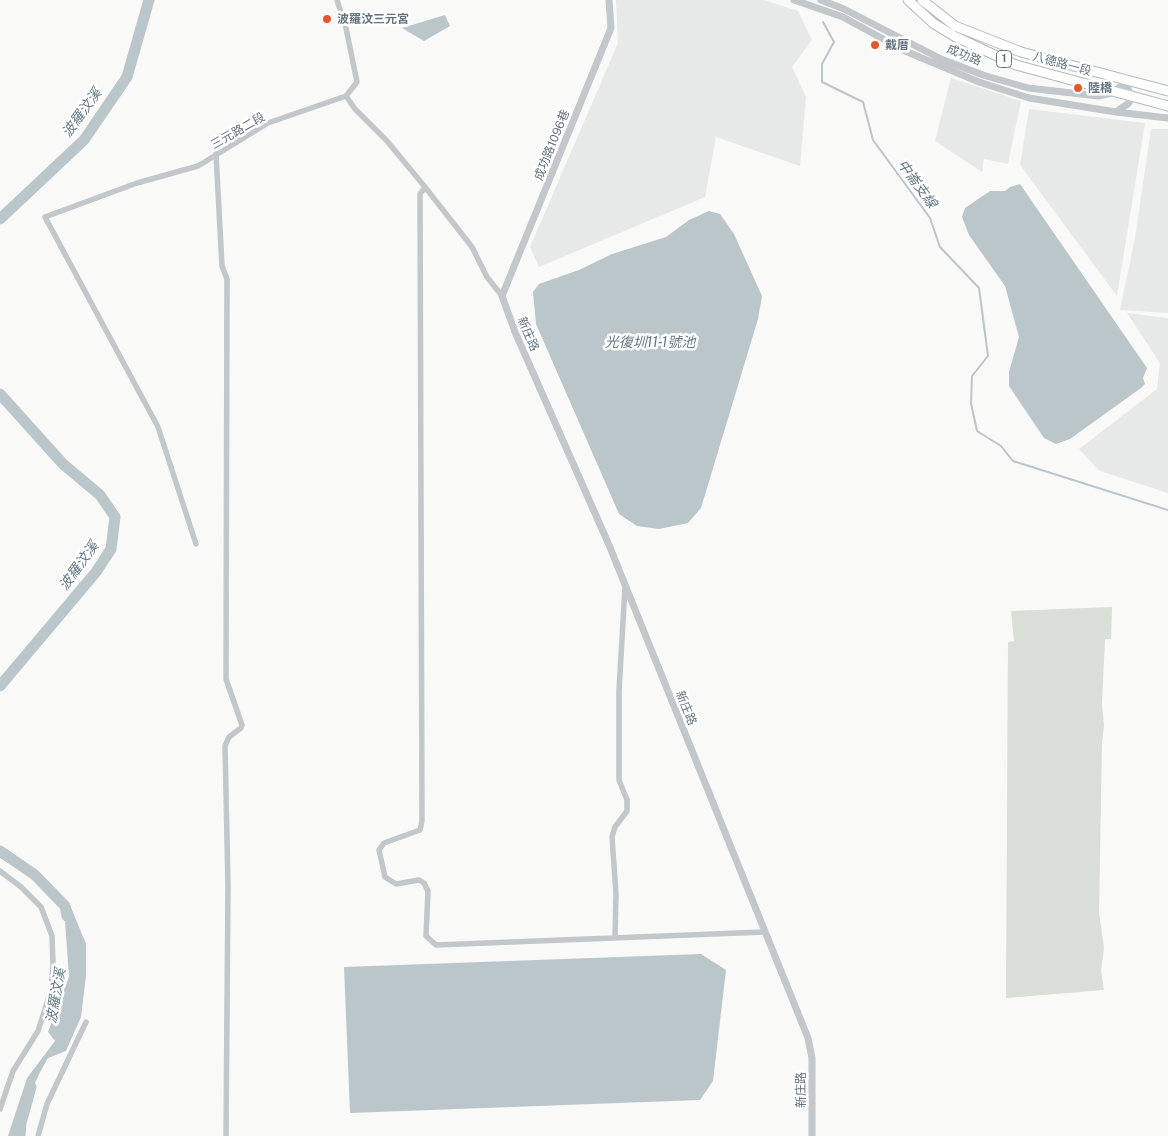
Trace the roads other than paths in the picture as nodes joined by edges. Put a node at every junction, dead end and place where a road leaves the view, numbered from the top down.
1 (337, 0) edge
2 (609, 0) edge
3 (794, 0) edge
4 (821, 0) edge
5 (908, 0) edge
6 (922, 0) edge
7 (1126, 81) junction
8 (1168, 91) edge
9 (1113, 93) junction
10 (346, 96) junction
11 (1130, 96) junction
12 (1168, 106) edge
13 (1116, 112) junction
14 (1168, 118) edge
15 (216, 154) junction
16 (425, 187) junction
17 (502, 296) junction
18 (196, 544) dead end
19 (625, 585) junction
20 (0, 871) edge
21 (764, 932) junction
22 (614, 938) junction
23 (86, 1022) dead end
24 (0, 1109) edge
25 (38, 1136) edge
26 (226, 1136) edge
27 (812, 1136) edge

1 - 10 street
2 - 17 street, 成功路1096巷
3 - 13 street, 成功路
4 - 9 street, 成功路
5 - 9 main road, 八德路一段 / 1
6 - 7 main road, 八德路一段 / 1
7 - 8 main road, 1
7 - 9 street
7 - 11 street
9 - 11 main road, 1
10 - 15 street, 三元路二段
10 - 16 street
11 - 12 main road, 1
11 - 13 street
13 - 14 street, 成功路
15 - 18 street, 三元路二段
15 - 26 street
16 - 17 street
16 - 22 street
17 - 19 street, 新庄路
19 - 21 street, 新庄路
19 - 22 street
20 - 24 street
21 - 22 street
21 - 27 street, 新庄路
23 - 25 street

